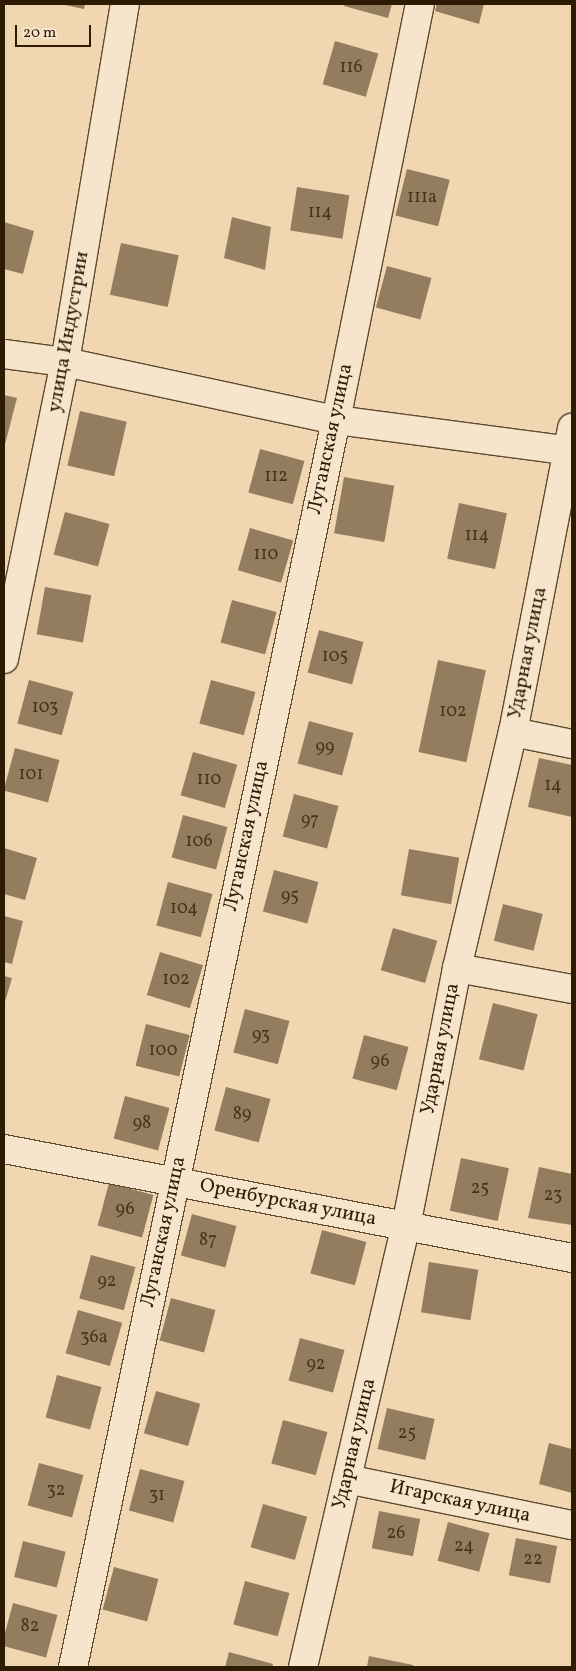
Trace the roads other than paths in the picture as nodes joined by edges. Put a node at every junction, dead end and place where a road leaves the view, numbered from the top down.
1 (125, 4) edge
2 (420, 4) edge
3 (4, 354) edge
4 (65, 362) junction
5 (336, 420) junction
6 (571, 443) edge
7 (4, 660) edge
8 (513, 732) junction
9 (572, 744) edge
10 (457, 968) junction
11 (572, 989) edge
12 (4, 1148) edge
13 (174, 1181) junction
14 (406, 1226) junction
15 (572, 1258) edge
16 (347, 1479) junction
17 (572, 1525) edge
18 (73, 1667) edge
19 (302, 1667) edge

1 - 4 street, улица Индустрии
2 - 5 street, Луганская улица
3 - 4 street
4 - 5 street
4 - 7 street, улица Индустрии
5 - 6 street
5 - 13 street, Луганская улица
6 - 8 street, Ударная улица
8 - 9 street
8 - 10 street, Ударная улица
10 - 11 street
10 - 14 street, Ударная улица
12 - 13 street, Оренбурская улица
13 - 14 street, Оренбурская улица
13 - 18 street, Луганская улица
14 - 15 street, Оренбурская улица
14 - 16 street, Ударная улица
16 - 17 street, Игарская улица
16 - 19 street, Ударная улица

